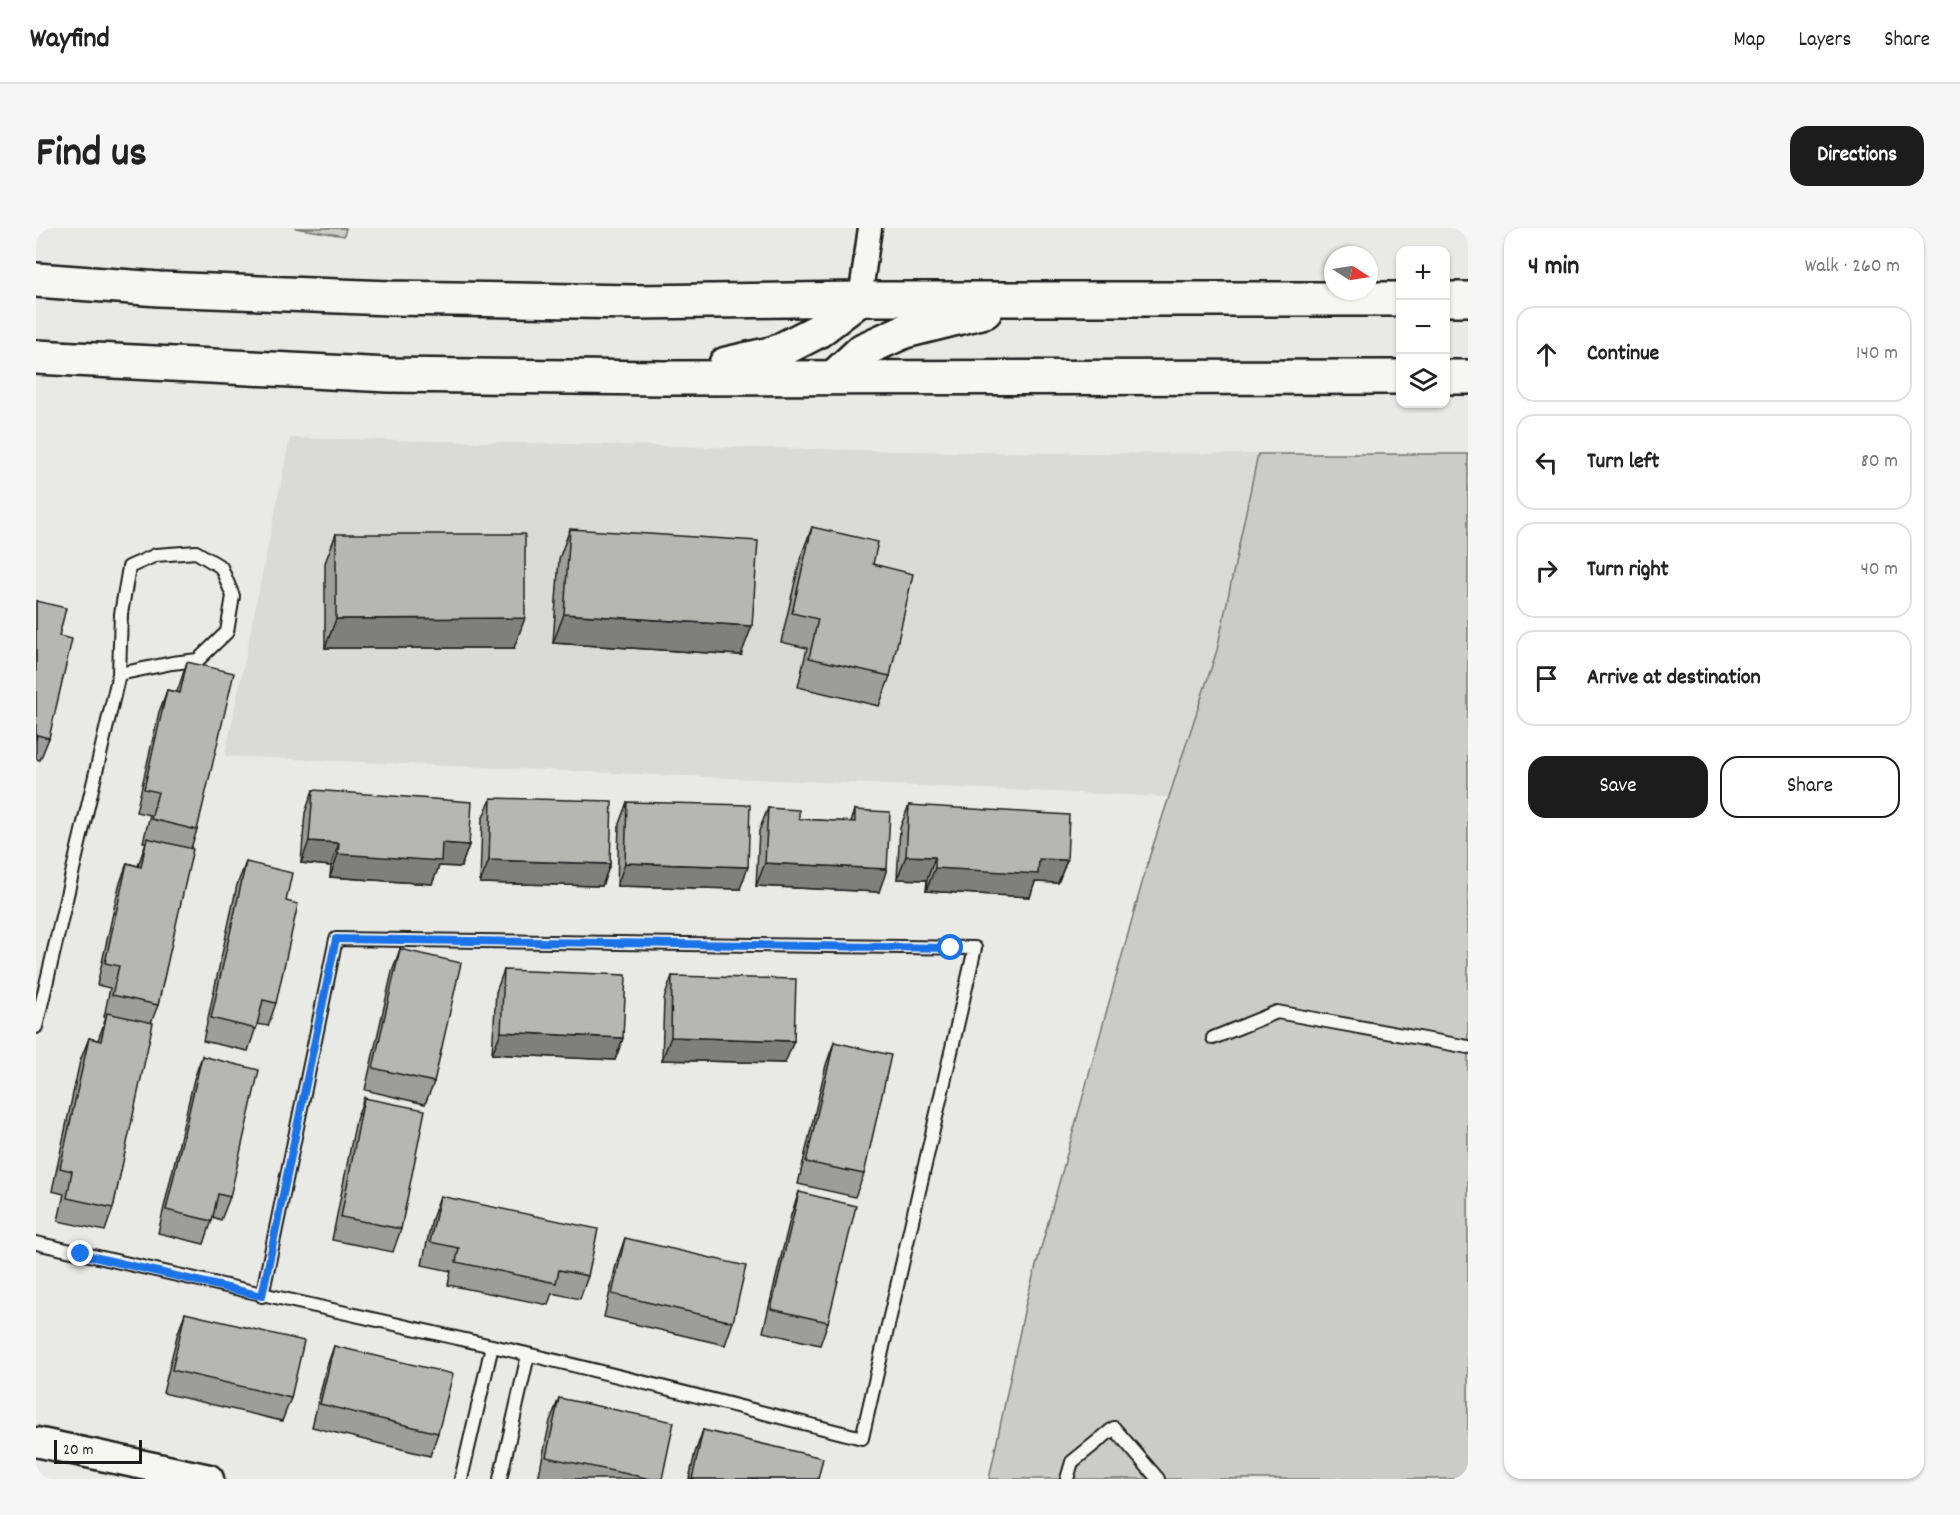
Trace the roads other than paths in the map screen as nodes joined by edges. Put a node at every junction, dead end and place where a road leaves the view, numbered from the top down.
1 (870, 228) edge
2 (36, 280) edge
3 (860, 299) junction
4 (1030, 299) junction
5 (1396, 299) edge
6 (1450, 299) edge
7 (1468, 299) edge
8 (36, 357) edge
9 (834, 377) junction
10 (1396, 377) edge
11 (1450, 377) edge
12 (1468, 377) edge
13 (663, 378) junction
14 (119, 674) junction
15 (36, 1027) edge
16 (1213, 1038) dead end
17 (1468, 1047) edge
18 (36, 1243) edge
19 (262, 1296) junction
20 (492, 1346) junction
21 (528, 1355) junction
22 (36, 1442) edge
23 (209, 1479) edge
24 (461, 1479) edge
25 (500, 1479) edge
26 (1067, 1479) edge
27 (1158, 1479) edge

1 - 3 street
2 - 3 highway
3 - 4 highway
3 - 13 highway
4 - 5 highway
4 - 9 highway
6 - 7 highway
8 - 13 highway
9 - 10 highway
9 - 13 highway
11 - 12 highway
14 - 14 lane
14 - 15 lane
16 - 17 lane
18 - 19 lane
19 - 20 lane
19 - 21 lane
20 - 21 lane
20 - 24 lane
21 - 25 lane
22 - 23 street
26 - 27 lane

